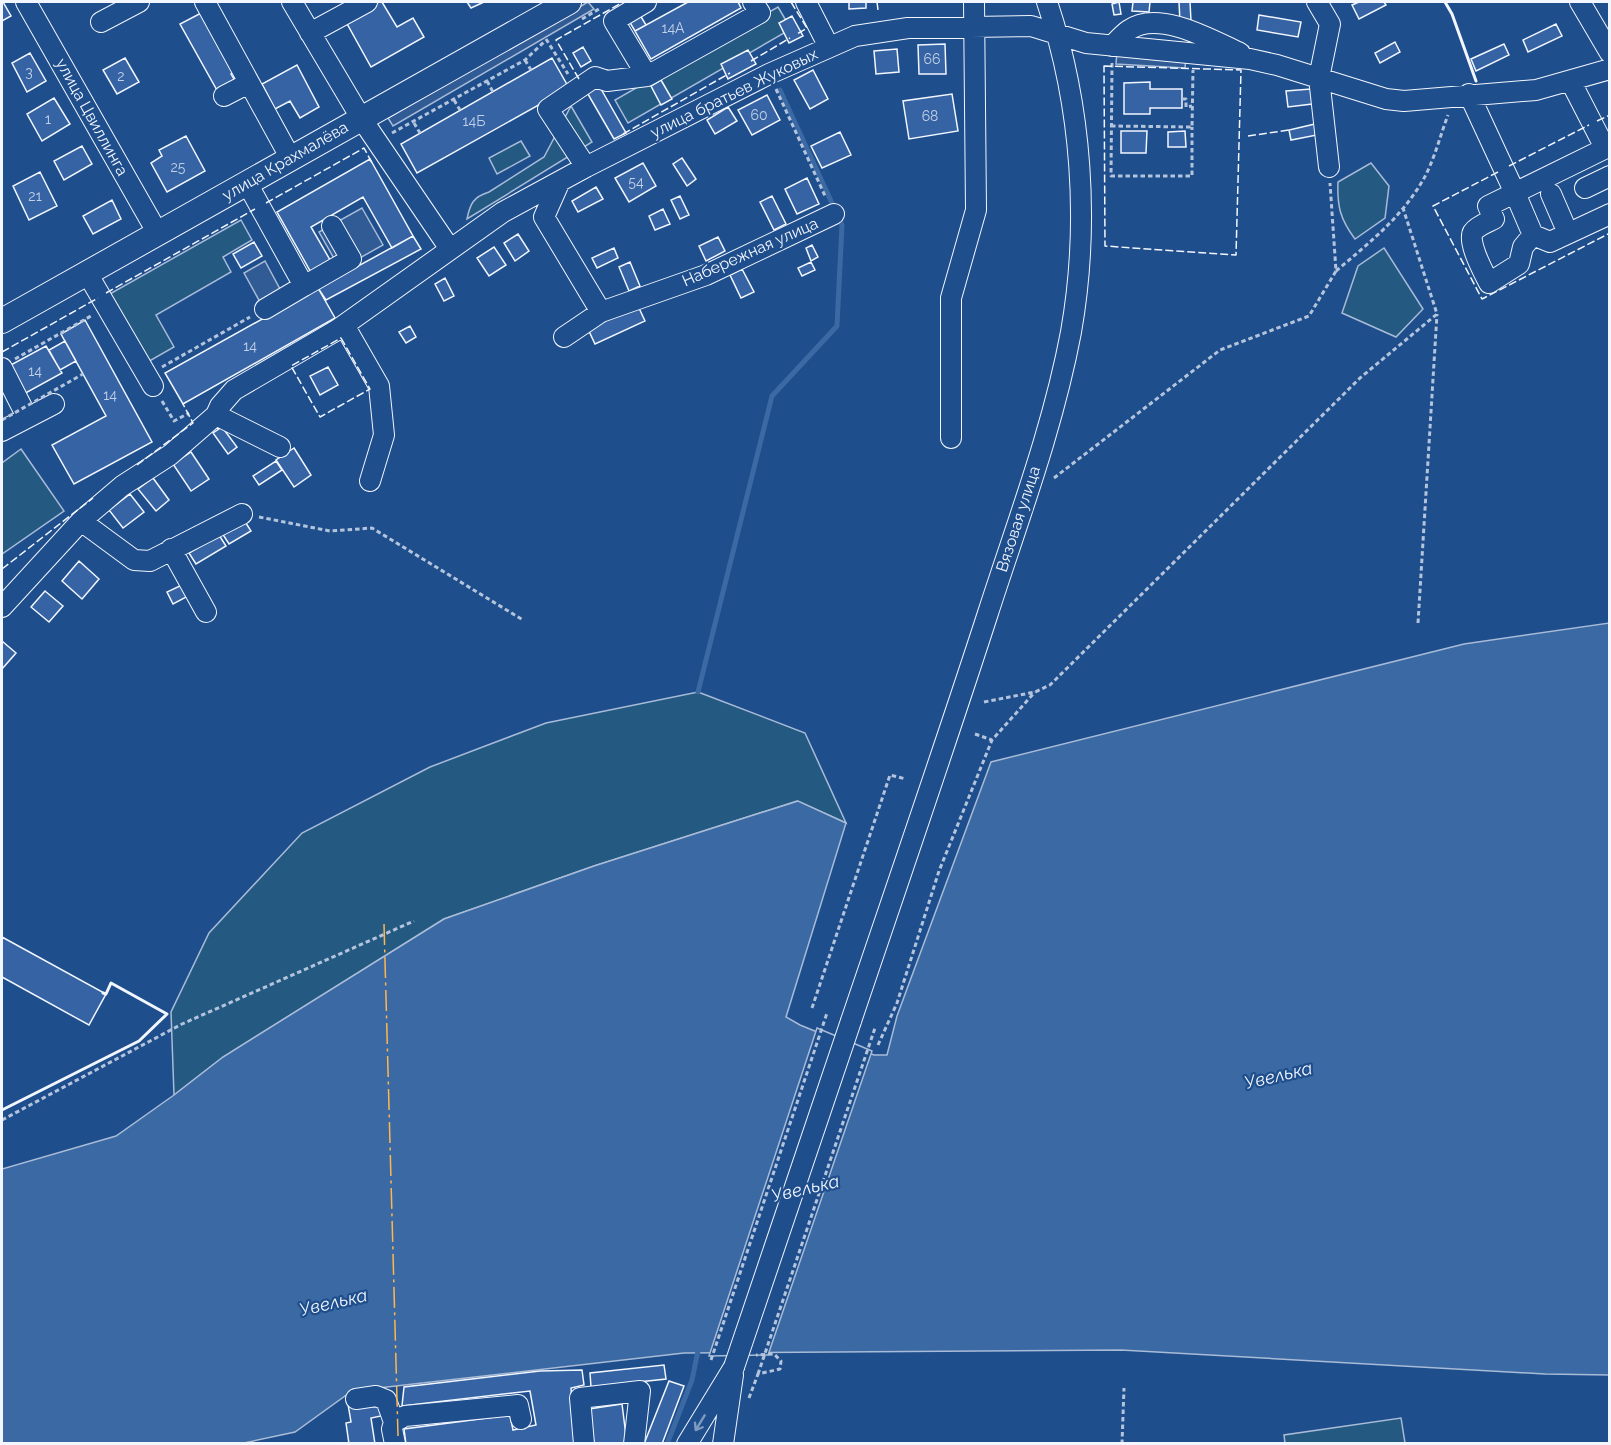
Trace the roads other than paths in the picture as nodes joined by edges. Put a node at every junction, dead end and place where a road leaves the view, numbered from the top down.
1 (26, 2) edge
2 (139, 2) edge
3 (205, 2) edge
4 (292, 2) edge
5 (367, 2) edge
6 (646, 2) edge
7 (753, 2) edge
8 (806, 2) edge
9 (974, 2) edge
10 (1047, 2) edge
11 (1317, 2) edge
12 (1580, 2) edge
13 (562, 9) edge
14 (101, 22) dead end
15 (975, 27) junction
16 (310, 33) junction
17 (1058, 34) junction
18 (1112, 46) junction
19 (829, 47) junction
20 (1610, 53) edge
21 (1250, 59) junction
22 (1610, 69) edge
23 (647, 76) junction
24 (1319, 78) junction
25 (1571, 82) junction
26 (249, 83) junction
27 (1462, 95) junction
28 (224, 96) dead end
29 (361, 118) junction
30 (1607, 147) edge
31 (291, 159) junction
32 (586, 167) junction
33 (1329, 167) road end
34 (1610, 176) edge
35 (560, 181) junction
36 (247, 183) junction
37 (1585, 188) dead end
38 (1515, 193) junction
39 (1551, 194) dead end
40 (503, 212) junction
41 (834, 214) road end
42 (1610, 214) edge
43 (544, 217) junction
44 (1564, 224) dead end
45 (332, 226) dead end
46 (157, 232) junction
47 (1533, 235) junction
48 (450, 249) junction
49 (87, 273) junction
50 (304, 286) junction
51 (265, 309) road end
52 (601, 312) junction
53 (2, 321) edge
54 (344, 325) junction
55 (564, 337) dead end
56 (6, 365) edge
57 (155, 378) road end
58 (54, 404) dead end
59 (218, 411) junction
60 (27, 417) junction
61 (2, 431) edge
62 (951, 438) dead end
63 (280, 447) dead end
64 (370, 480) dead end
65 (242, 514) road end
66 (81, 521) junction
67 (171, 549) junction
68 (2, 607) edge
69 (207, 612) dead end
70 (734, 1367) junction
71 (356, 1399) dead end
72 (521, 1419) dead end
73 (394, 1422) junction
74 (395, 1443) edge
75 (584, 1443) edge
76 (634, 1443) edge
77 (687, 1443) edge
78 (723, 1443) edge

1 - 46 street, улица Цвиллинга
2 - 14 street
3 - 26 street
4 - 16 street
5 - 16 street
6 - 23 street
7 - 23 street
8 - 19 street
9 - 15 street
10 - 17 street, Вязовая улица
11 - 24 street
12 - 20 street
13 - 29 main road, улица Крахмалёва
15 - 17 street, улица братьев Жуковых
15 - 19 street, улица братьев Жуковых
15 - 62 street
16 - 29 street
17 - 18 street, улица братьев Жуковых
17 - 70 street, Вязовая улица, bridge
18 - 21 street, улица братьев Жуковых
18 - 21 street
19 - 32 street, улица братьев Жуковых
21 - 24 street, улица братьев Жуковых
22 - 25 street, улица братьев Жуковых
23 - 32 street
24 - 27 street, улица братьев Жуковых
24 - 33 street
25 - 27 street, улица братьев Жуковых
25 - 30 street
26 - 28 street
26 - 31 street
27 - 38 street
29 - 31 main road, улица Крахмалёва
29 - 48 street
30 - 38 street
31 - 36 main road, улица Крахмалёва
32 - 35 street, улица братьев Жуковых
34 - 37 street
35 - 40 street, улица братьев Жуковых
35 - 43 street
36 - 46 main road, улица Крахмалёва
36 - 50 street
38 - 47 street
38 - 47 street
39 - 44 street
40 - 43 street
40 - 48 street, улица братьев Жуковых
41 - 52 street, Набережная улица
42 - 47 street
43 - 52 street
45 - 50 street
46 - 49 main road, улица Крахмалёва
48 - 54 street, улица братьев Жуковых
49 - 53 main road, улица Крахмалёва
49 - 57 street
50 - 51 street
52 - 55 street, Набережная улица
54 - 59 street, улица братьев Жуковых
54 - 64 street
56 - 60 street
58 - 60 street
59 - 63 street
59 - 66 street, улица братьев Жуковых
60 - 61 street
65 - 67 street
66 - 67 street
66 - 68 street, улица братьев Жуковых
67 - 69 street
70 -> 77 street
70 - 78 street
71 - 73 street
72 - 73 street
73 - 74 street
75 - 76 street

